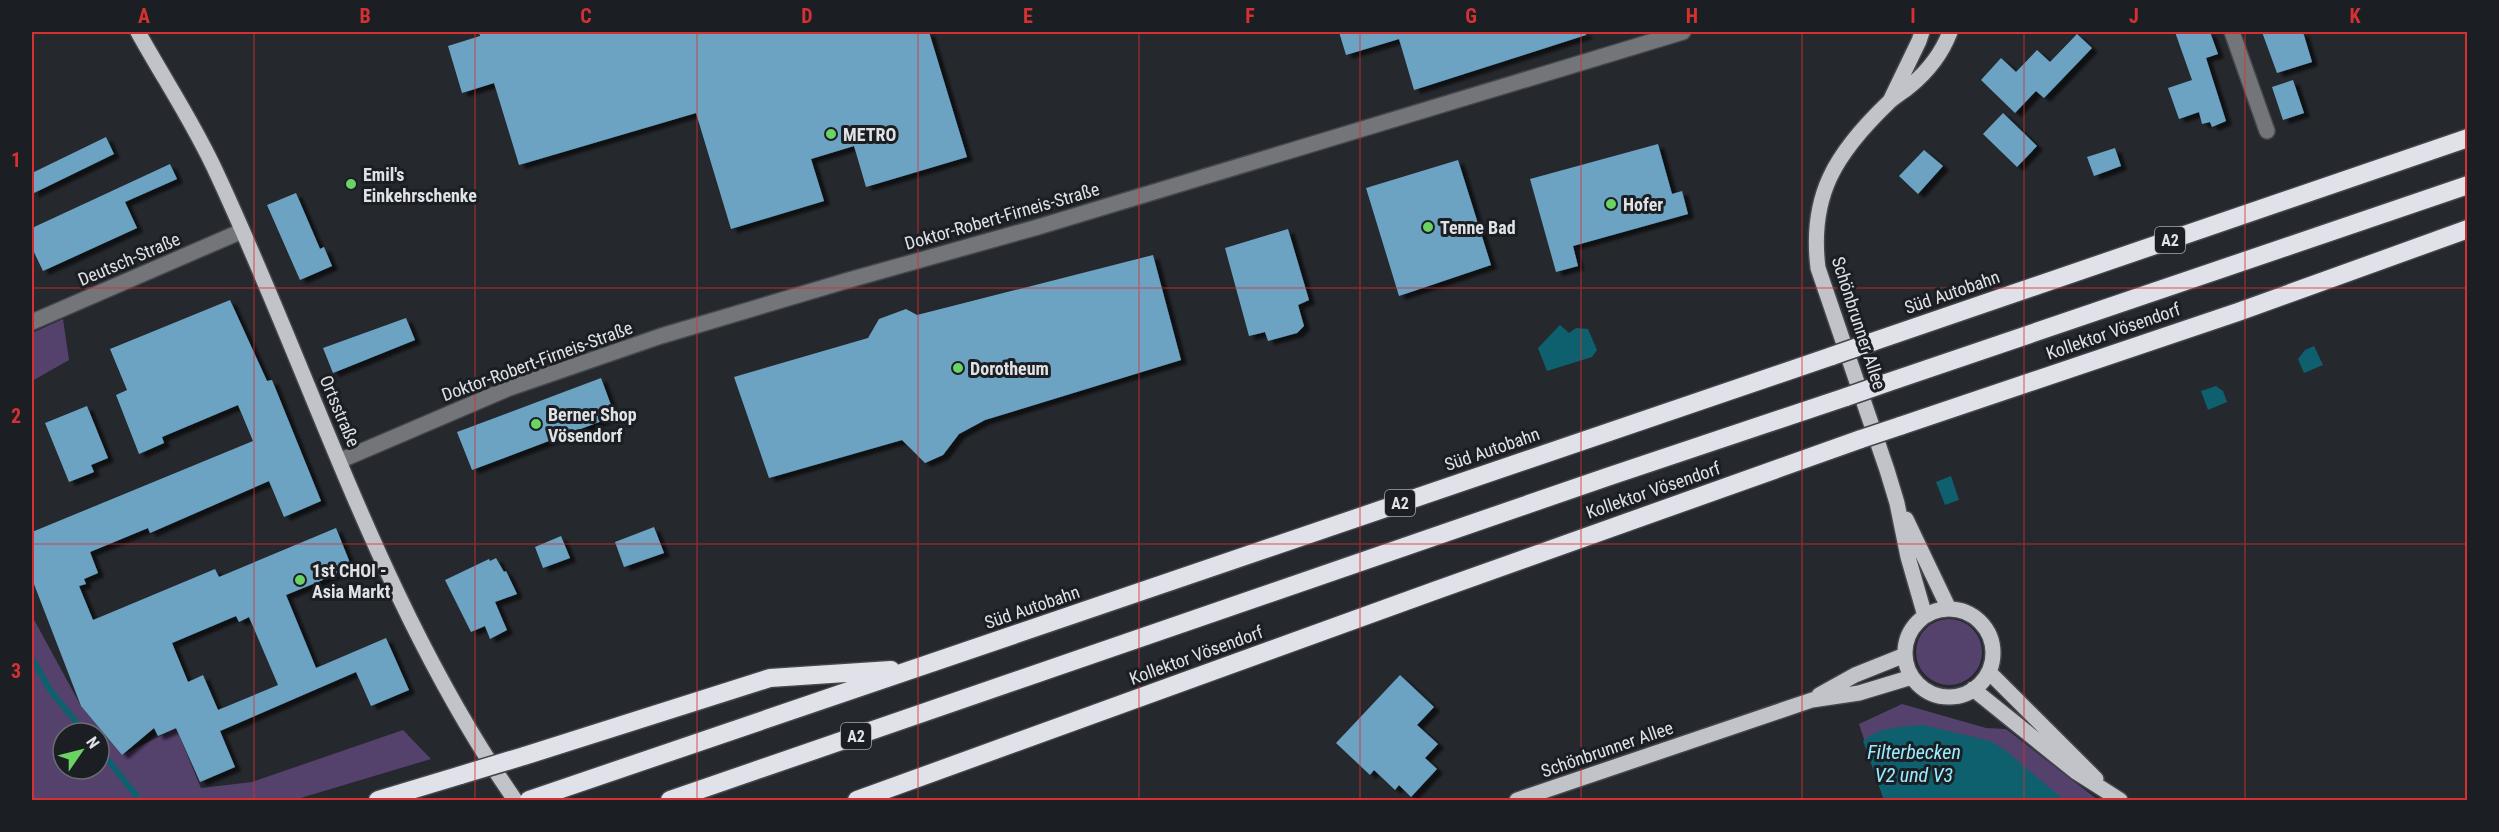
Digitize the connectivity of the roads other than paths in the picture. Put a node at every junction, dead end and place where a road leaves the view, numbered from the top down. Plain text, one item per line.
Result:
1 (138, 32) edge
2 (1683, 32) edge
3 (1922, 32) edge
4 (1950, 32) edge
5 (2232, 32) edge
6 (1889, 102) junction
7 (2267, 131) dead end
8 (2468, 138) edge
9 (2468, 185) edge
10 (2468, 229) edge
11 (242, 231) junction
12 (32, 322) edge
13 (339, 460) junction
14 (1897, 504) junction
15 (1949, 609) junction
16 (1925, 616) junction
17 (1905, 654) junction
18 (916, 668) junction
19 (1990, 673) junction
20 (1912, 677) junction
21 (1973, 689) junction
22 (1812, 700) junction
23 (2107, 790) junction
24 (378, 801) edge
25 (515, 801) edge
26 (529, 801) edge
27 (670, 801) edge
28 (857, 801) edge
29 (1517, 801) edge
30 (2120, 801) edge

1 - 11 main road, Ortsstraße
2 - 13 street, Doktor-Robert-Firneis-Straße
3 - 6 main road, Schönbrunner Allee
4 - 6 main road, Schönbrunner Allee
5 - 7 street
6 - 14 main road, Schönbrunner Allee
8 - 18 highway, Süd Autobahn / A2, bridge
9 - 27 highway, A2, bridge
10 - 28 highway, Kollektor Vösendorf, bridge
11 - 12 street, Deutsch-Straße
11 - 13 main road, Ortsstraße
13 - 25 main road, Ortsstraße
14 - 15 main road, Schönbrunner Allee
14 - 16 main road, Schönbrunner Allee
15 - 16 main road
15 - 19 main road
16 - 17 main road
17 - 20 main road
17 - 22 main road, Schönbrunner Allee
18 - 24 highway, bridge
18 - 26 highway, Süd Autobahn / A2
19 - 21 main road
19 - 23 main road
20 - 21 main road
20 - 22 main road, Schönbrunner Allee
21 - 23 main road
22 - 29 main road, Schönbrunner Allee
23 - 30 main road

